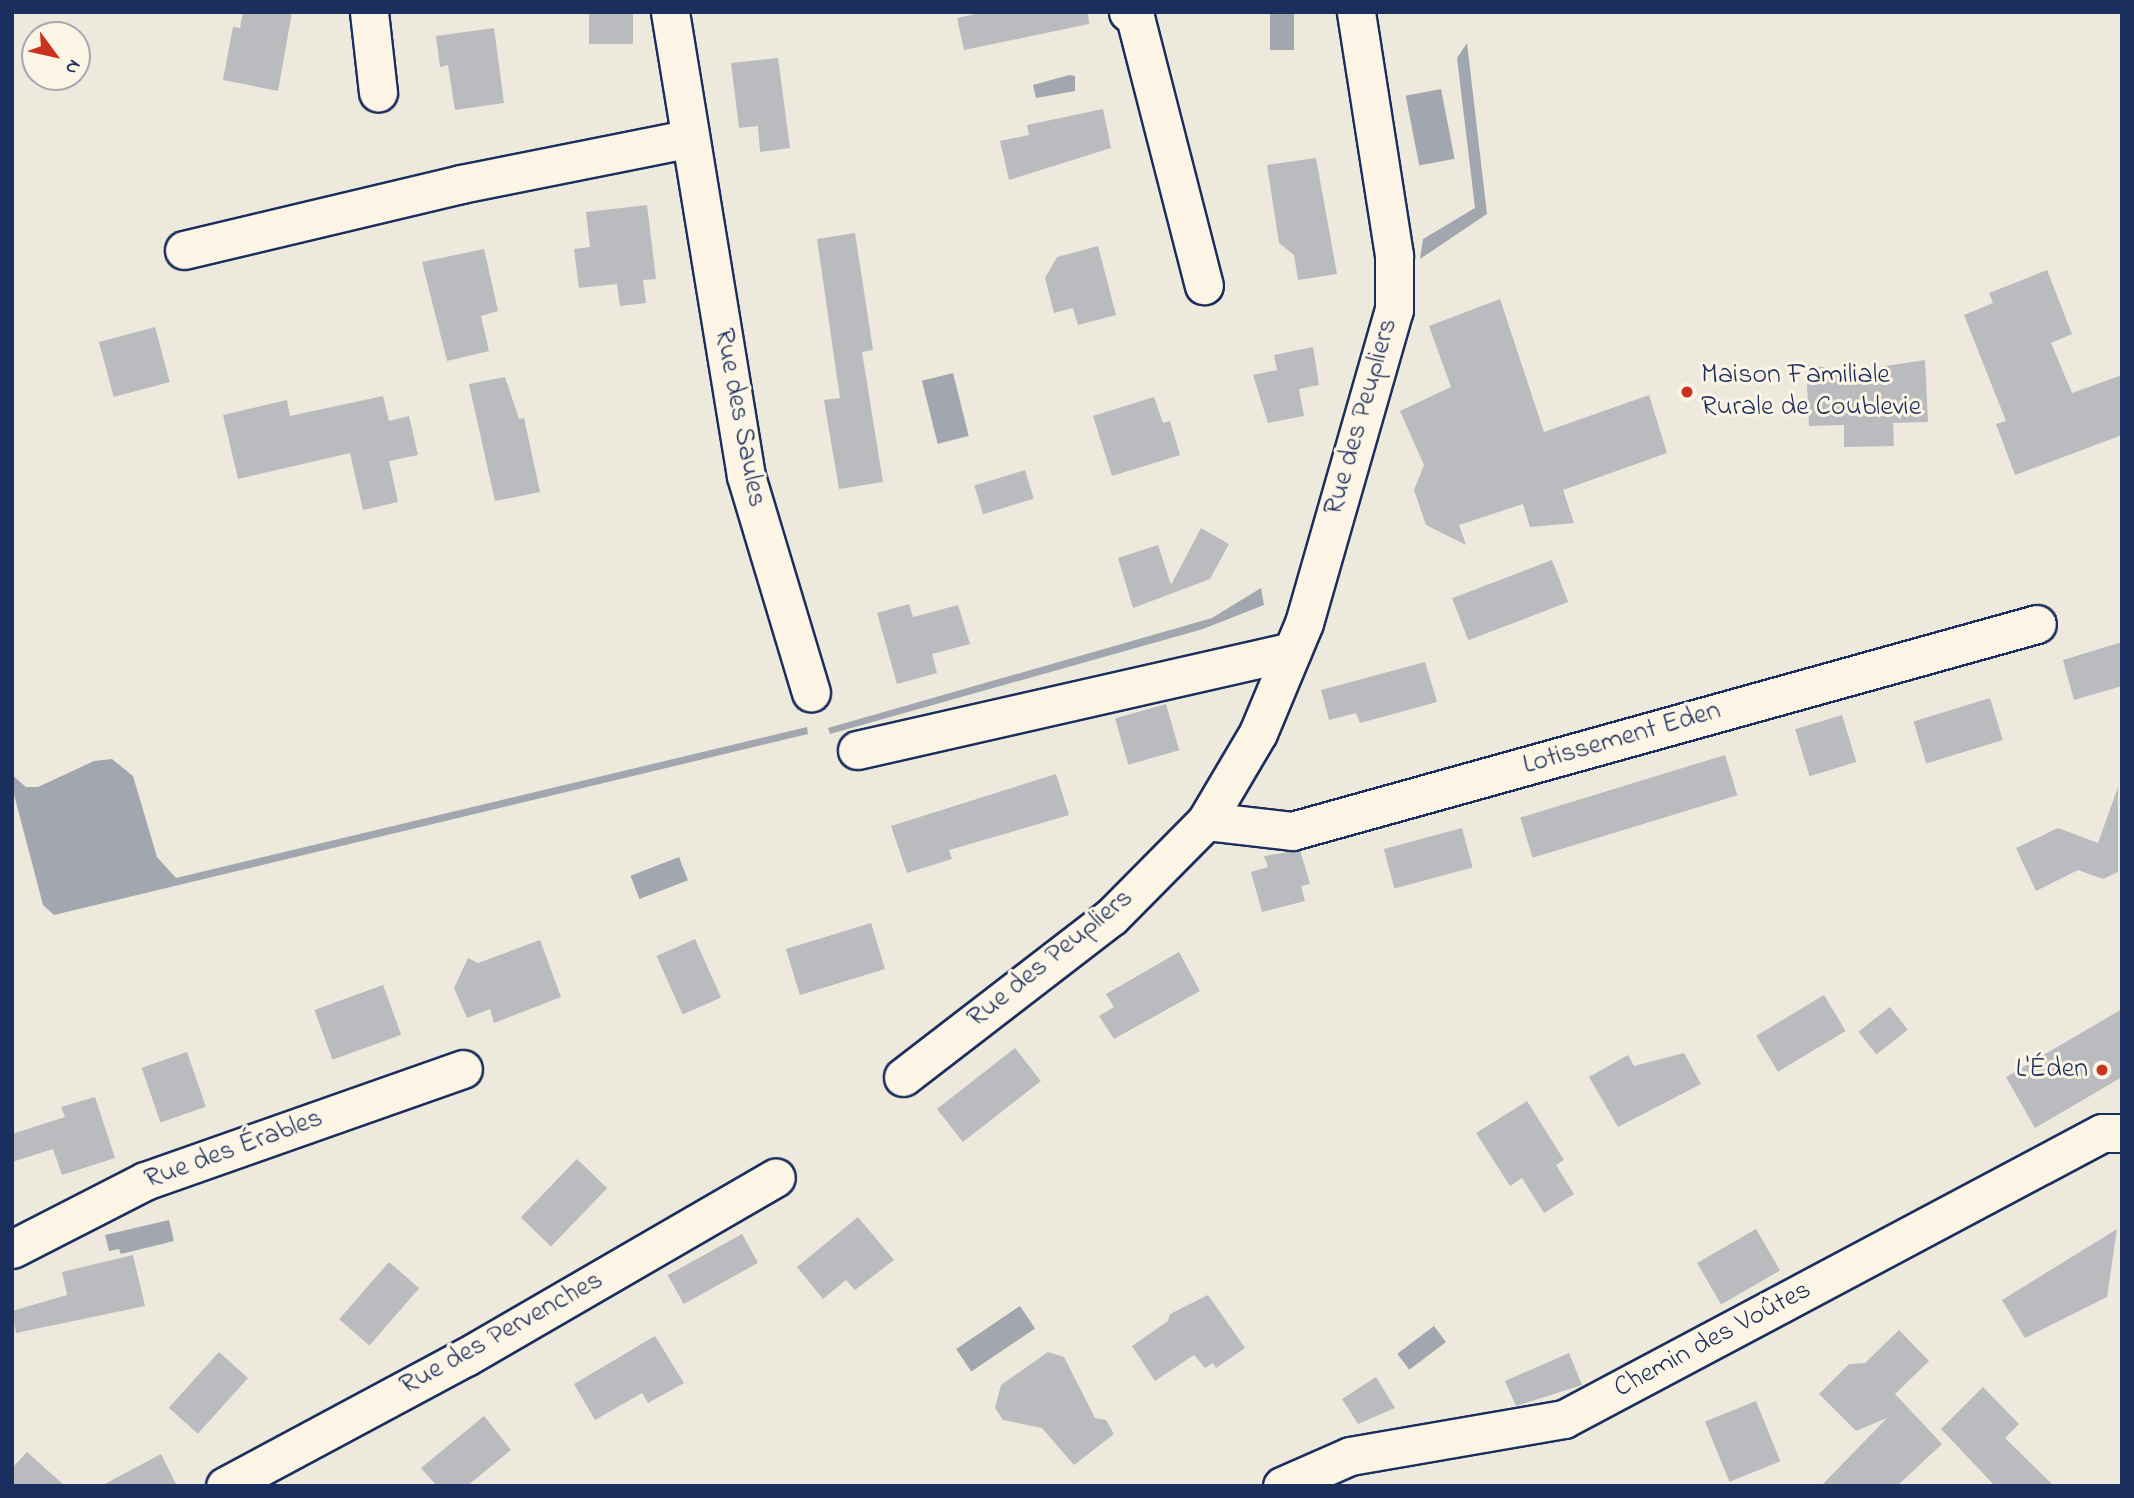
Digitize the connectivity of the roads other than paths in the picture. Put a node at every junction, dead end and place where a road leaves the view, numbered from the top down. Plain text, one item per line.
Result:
1 (369, 12) edge
2 (670, 12) edge
3 (1128, 12) edge
4 (1356, 12) edge
5 (378, 92) dead end
6 (687, 139) junction
7 (184, 250) dead end
8 (1204, 285) dead end
9 (2037, 624) dead end
10 (1292, 651) junction
11 (811, 692) dead end
12 (857, 750) dead end
13 (1206, 821) junction
14 (463, 1069) dead end
15 (904, 1077) dead end
16 (2122, 1133) edge
17 (776, 1177) dead end
18 (12, 1249) edge
19 (225, 1486) edge
20 (1282, 1486) edge

1 - 5 street
2 - 6 street, Rue des Saules
3 - 8 street
4 - 10 street, Rue des Peupliers
6 - 7 street
6 - 11 street, Rue des Saules
9 - 13 street, Lotissement Eden
10 - 12 street
10 - 13 street, Rue des Peupliers
13 - 15 street, Rue des Peupliers
14 - 18 street, Rue des Érables
16 - 20 street, Chemin des Voûtes
17 - 19 street, Rue des Pervenches

